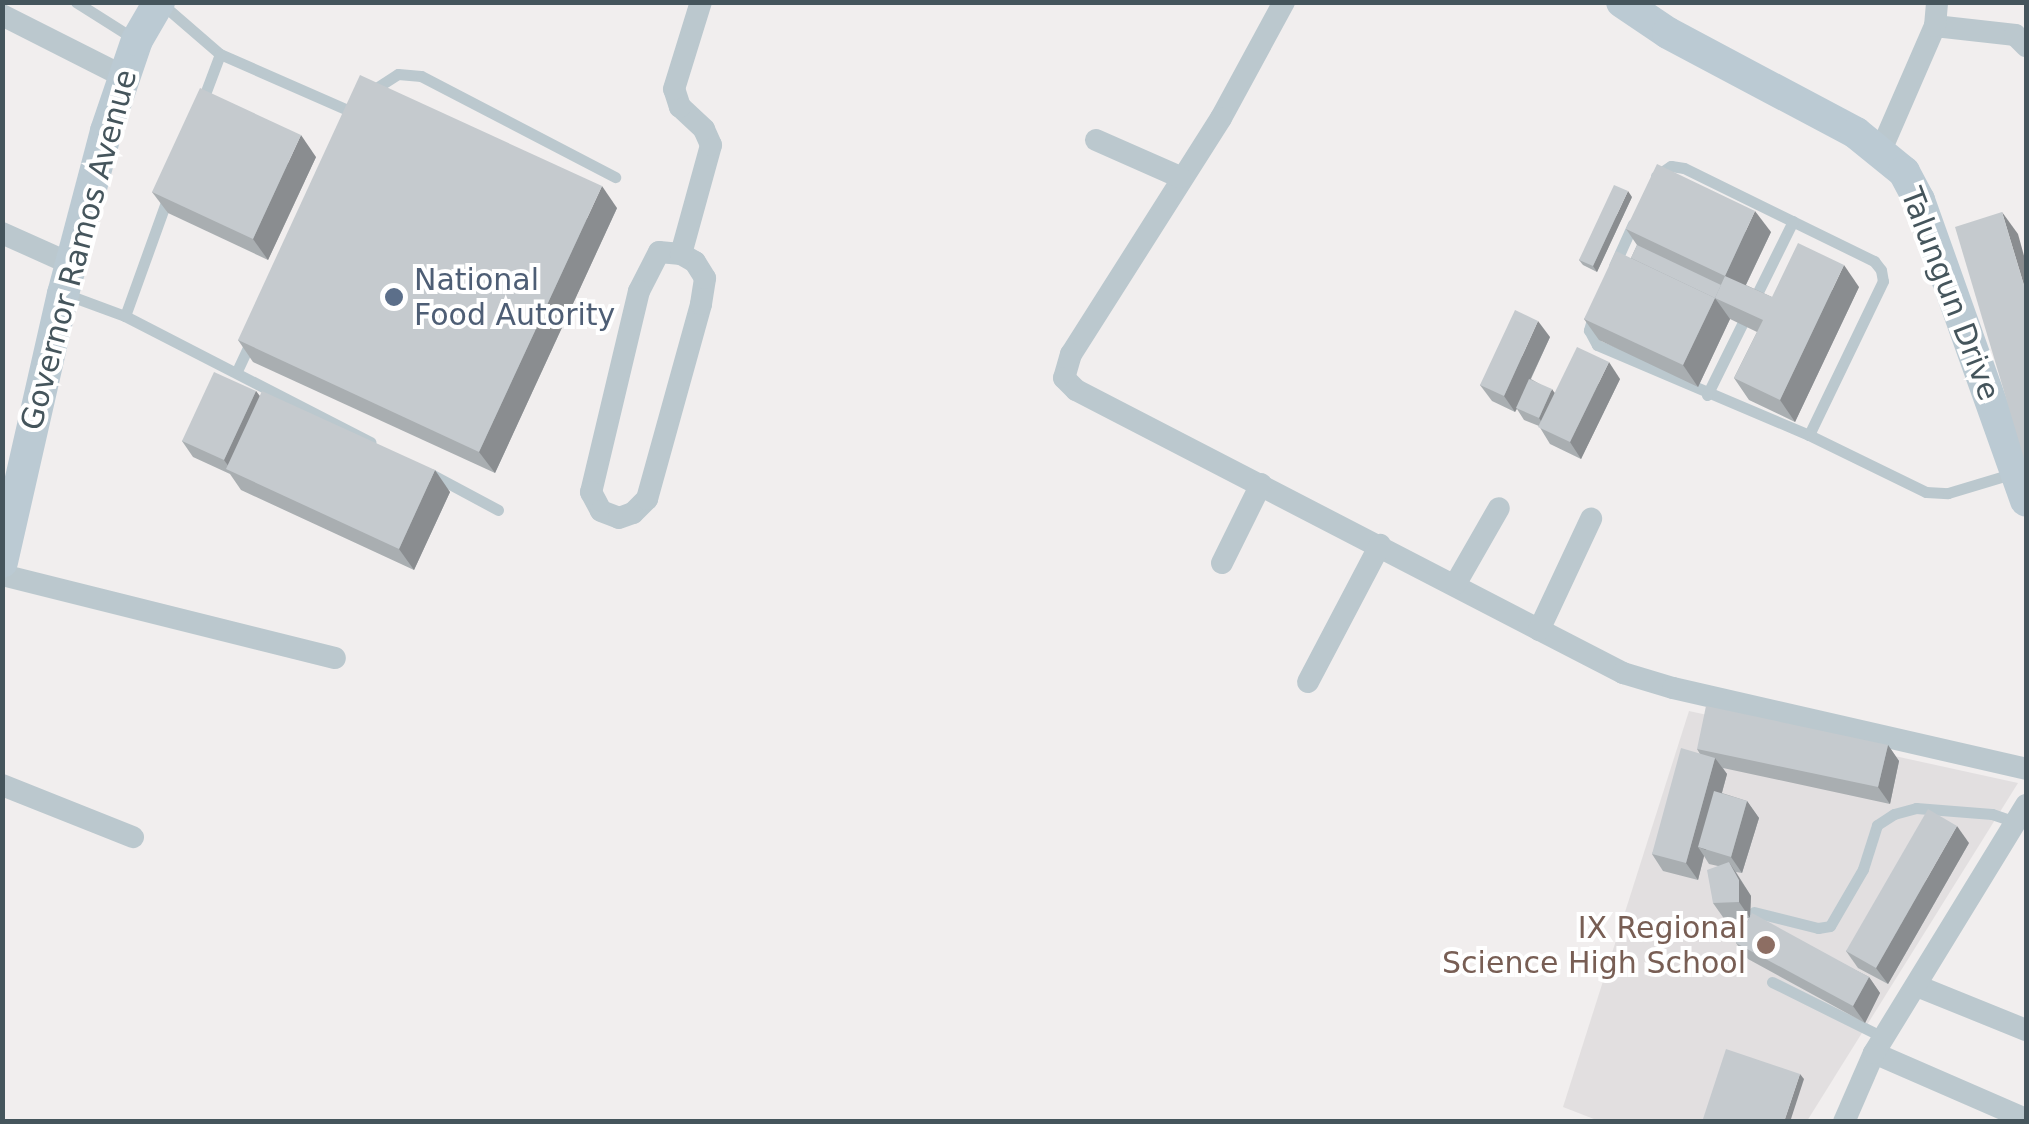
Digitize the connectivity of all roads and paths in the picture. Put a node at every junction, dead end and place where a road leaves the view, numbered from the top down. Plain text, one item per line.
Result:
1 (76, 2) edge
2 (159, 2) edge
3 (701, 2) edge
4 (1284, 2) edge
5 (1622, 2) edge
6 (1937, 2) edge
7 (2, 16) edge
8 (1935, 26) junction
9 (137, 40) junction
10 (2026, 46) edge
11 (220, 54) junction
12 (122, 76) junction
13 (199, 110) edge
14 (356, 114) junction
15 (348, 131) edge
16 (1096, 140) dead end
17 (1881, 150) junction
18 (614, 177) dead end
19 (1180, 177) junction
20 (1651, 183) edge
21 (172, 185) edge
22 (1635, 219) edge
23 (1793, 221) junction
24 (2, 232) edge
25 (681, 254) junction
26 (1612, 272) edge
27 (67, 279) junction
28 (1596, 308) edge
29 (124, 316) junction
30 (261, 320) edge
31 (237, 371) junction
32 (1707, 395) junction
33 (1810, 435) junction
34 (378, 446) edge
35 (13, 456) edge
36 (412, 464) edge
37 (1261, 484) junction
38 (2022, 486) edge
39 (1500, 508) dead end
40 (498, 510) dead end
41 (1591, 519) dead end
42 (1380, 544) junction
43 (2, 562) edge
44 (1222, 563) dead end
45 (2, 575) edge
46 (1456, 583) junction
47 (1539, 630) junction
48 (336, 658) dead end
49 (1308, 682) dead end
50 (2026, 769) edge
51 (2, 785) edge
52 (2021, 813) edge
53 (133, 837) dead end
54 (1754, 912) edge
55 (1772, 982) edge
56 (1917, 986) junction
57 (2026, 1030) edge
58 (1878, 1045) junction
59 (2026, 1118) edge
60 (1844, 1122) edge

1 - 9 lane
2 - 9 street, Governor Ramos Avenue
2 - 11 lane
3 - 25 street
4 - 19 street
5 - 17 street, Talungun Drive
6 - 8 street
7 - 12 street
8 - 10 street
8 - 17 street
9 - 12 street, Governor Ramos Avenue
11 - 13 lane
11 - 14 lane
12 - 27 street, Governor Ramos Avenue
14 - 15 lane
14 - 18 lane
16 - 19 street
17 - 38 street, Talungun Drive
19 - 37 street
20 - 23 lane
21 - 29 lane
22 - 26 lane
23 - 32 lane
23 - 33 lane
24 - 27 street
25 - 25 street
27 - 29 lane
27 - 35 street, Governor Ramos Avenue
28 - 32 lane
29 - 31 lane
30 - 31 lane
31 - 34 lane
32 - 33 lane
33 - 38 lane
35 - 43 street, Governor Ramos Avenue
36 - 40 lane
37 - 42 street
37 - 44 street
39 - 46 street
41 - 47 street
42 - 46 street
42 - 49 street
45 - 48 street
46 - 47 street
47 - 50 street
51 - 53 street
52 - 54 lane
52 - 56 street
55 - 58 lane
56 - 57 street
56 - 58 street
58 - 59 street
58 - 60 street

